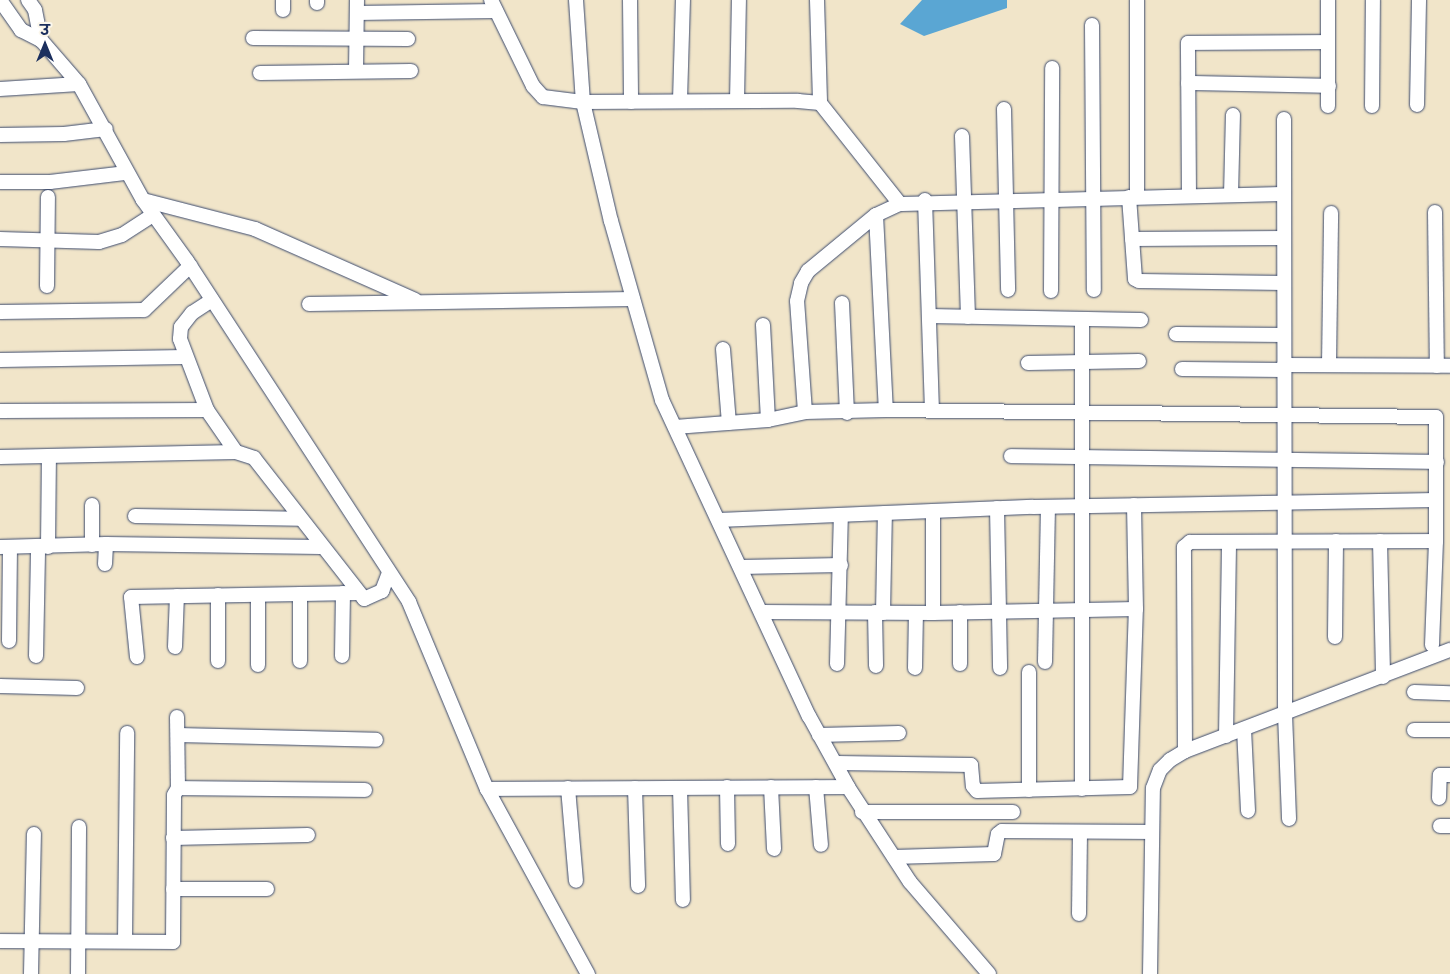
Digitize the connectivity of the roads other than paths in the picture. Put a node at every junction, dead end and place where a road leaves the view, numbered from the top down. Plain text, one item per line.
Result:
1 (28, 0) edge
2 (576, 0) edge
3 (630, 0) edge
4 (683, 0) edge
5 (739, 0) edge
6 (817, 0) edge
7 (1136, 0) edge
8 (1328, 0) edge
9 (1374, 0) edge
10 (1419, 0) edge
11 (1, 3) edge
12 (493, 5) edge
13 (357, 7) edge
14 (1092, 25) dead end
15 (253, 38) dead end
16 (356, 38) junction
17 (408, 39) dead end
18 (41, 40) junction
19 (1328, 42) junction
20 (1052, 68) dead end
21 (356, 71) junction
22 (411, 71) dead end
23 (260, 72) dead end
24 (79, 84) junction
25 (1188, 84) junction
26 (1328, 86) junction
27 (0, 90) edge
28 (680, 100) junction
29 (737, 101) junction
30 (583, 102) junction
31 (631, 102) junction
32 (820, 104) junction
33 (1417, 105) dead end
34 (1328, 106) dead end
35 (1372, 106) dead end
36 (1004, 109) dead end
37 (1233, 115) dead end
38 (1284, 119) dead end
39 (106, 129) junction
40 (0, 135) edge
41 (962, 136) dead end
42 (126, 173) junction
43 (0, 182) edge
44 (1284, 194) junction
45 (1231, 195) junction
46 (1189, 196) junction
47 (48, 197) dead end
48 (1093, 197) junction
49 (1133, 197) junction
50 (1051, 198) junction
51 (1006, 199) junction
52 (143, 200) junction
53 (925, 200) junction
54 (964, 200) junction
55 (900, 204) junction
56 (1435, 212) dead end
57 (1331, 213) dead end
58 (153, 215) junction
59 (876, 215) junction
60 (1284, 238) junction
61 (0, 239) edge
62 (1132, 239) junction
63 (47, 241) junction
64 (190, 266) junction
65 (1284, 283) junction
66 (47, 286) dead end
67 (1008, 290) dead end
68 (1094, 290) dead end
69 (1051, 291) dead end
70 (633, 299) junction
71 (212, 300) junction
72 (420, 302) junction
73 (842, 303) dead end
74 (309, 304) dead end
75 (0, 312) edge
76 (929, 316) junction
77 (968, 317) junction
78 (1082, 318) junction
79 (1141, 320) dead end
80 (763, 324) dead end
81 (1176, 334) dead end
82 (1284, 335) junction
83 (723, 349) dead end
84 (185, 357) junction
85 (0, 360) edge
86 (1081, 362) junction
87 (1139, 362) dead end
88 (1028, 363) dead end
89 (1329, 365) junction
90 (1443, 366) edge
91 (1284, 368) junction
92 (1182, 369) dead end
93 (206, 410) junction
94 (886, 410) junction
95 (0, 411) edge
96 (932, 411) junction
97 (805, 412) junction
98 (847, 414) junction
99 (1081, 414) junction
100 (1285, 417) junction
101 (768, 420) junction
102 (729, 423) junction
103 (674, 427) junction
104 (236, 452) junction
105 (1082, 455) junction
106 (1011, 456) dead end
107 (0, 457) edge
108 (49, 457) junction
109 (1285, 459) junction
110 (1436, 462) junction
111 (1436, 500) junction
112 (1285, 503) junction
113 (92, 505) dead end
114 (1134, 505) junction
115 (1083, 506) junction
116 (1048, 507) junction
117 (997, 508) junction
118 (933, 511) junction
119 (885, 513) junction
120 (841, 515) junction
121 (135, 516) dead end
122 (299, 519) junction
123 (719, 520) junction
124 (1285, 541) junction
125 (1336, 541) junction
126 (1380, 541) junction
127 (1436, 541) junction
128 (1229, 542) junction
129 (99, 545) junction
130 (5, 547) edge
131 (43, 547) junction
132 (321, 547) junction
133 (105, 564) dead end
134 (841, 565) junction
135 (741, 568) junction
136 (389, 573) junction
137 (343, 593) junction
138 (358, 593) junction
139 (300, 594) junction
140 (218, 595) junction
141 (258, 595) junction
142 (177, 596) junction
143 (1136, 609) junction
144 (998, 610) junction
145 (1083, 610) junction
146 (1046, 611) junction
147 (761, 612) junction
148 (960, 612) junction
149 (838, 613) junction
150 (879, 613) junction
151 (916, 613) junction
152 (933, 613) junction
153 (1335, 638) dead end
154 (9, 640) dead end
155 (1432, 645) dead end
156 (175, 646) dead end
157 (1450, 650) edge
158 (36, 656) dead end
159 (342, 656) dead end
160 (137, 657) dead end
161 (218, 661) dead end
162 (300, 661) dead end
163 (1045, 662) dead end
164 (837, 664) dead end
165 (960, 664) dead end
166 (258, 665) dead end
167 (876, 666) dead end
168 (916, 668) dead end
169 (1000, 668) dead end
170 (1030, 672) dead end
171 (1384, 677) junction
172 (0, 686) edge
173 (77, 688) dead end
174 (1414, 692) dead end
175 (1450, 693) edge
176 (1285, 714) junction
177 (177, 717) dead end
178 (1244, 729) junction
179 (1414, 730) dead end
180 (1450, 730) edge
181 (127, 733) dead end
182 (899, 733) dead end
183 (178, 735) junction
184 (819, 735) junction
185 (1226, 736) junction
186 (376, 740) dead end
187 (1185, 751) junction
188 (837, 763) junction
189 (1450, 775) edge
190 (771, 787) junction
191 (816, 787) junction
192 (848, 787) junction
193 (1130, 787) junction
194 (178, 788) junction
195 (568, 788) junction
196 (635, 788) junction
197 (680, 788) junction
198 (727, 788) junction
199 (1154, 788) junction
200 (487, 789) junction
201 (1082, 789) junction
202 (365, 790) dead end
203 (1029, 790) junction
204 (1439, 798) dead end
205 (1248, 811) dead end
206 (862, 812) junction
207 (1013, 812) dead end
208 (1289, 819) dead end
209 (79, 827) dead end
210 (1080, 832) junction
211 (1150, 832) junction
212 (34, 834) dead end
213 (308, 835) dead end
214 (173, 838) junction
215 (728, 844) dead end
216 (821, 845) dead end
217 (774, 849) dead end
218 (894, 857) junction
219 (576, 881) dead end
220 (638, 886) dead end
221 (173, 889) junction
222 (267, 890) dead end
223 (683, 900) dead end
224 (1079, 914) dead end
225 (0, 940) edge
226 (32, 941) junction
227 (78, 941) junction
228 (125, 942) junction
229 (31, 974) edge
230 (78, 974) edge
231 (588, 974) edge
232 (989, 974) edge
233 (1150, 974) edge

1 - 18 street
2 - 30 street
3 - 31 street
4 - 28 street
5 - 29 street
6 - 32 street
7 - 49 street
8 - 19 street
9 - 35 street
10 - 33 street
11 - 18 street
12 - 13 street
12 - 30 street
13 - 16 street
14 - 48 street
15 - 16 street
16 - 17 street
16 - 21 street
18 - 24 street
19 - 25 street
19 - 26 street
20 - 50 street
21 - 22 street
21 - 23 street
24 - 27 street
24 - 39 street
25 - 26 street
25 - 46 street
26 - 34 street
28 - 29 street
28 - 31 street
29 - 32 street
30 - 31 street
30 - 70 street
32 - 55 street
36 - 51 street
37 - 45 street
38 - 44 street
39 - 40 street
39 - 42 street
41 - 54 street
42 - 43 street
42 - 52 street
44 - 45 street
44 - 60 street
45 - 46 street
46 - 49 street
47 - 63 street
48 - 49 street
48 - 50 street
48 - 68 street
49 - 62 street
50 - 51 street
50 - 69 street
51 - 54 street
51 - 67 street
52 - 58 street
52 - 72 street
53 - 54 street
53 - 55 street
53 - 76 street
54 - 77 street
55 - 59 street
56 - 90 street
57 - 89 street
58 - 63 street
58 - 64 street
59 - 94 street
59 - 97 street
60 - 62 street
60 - 65 street
61 - 63 street
62 - 65 street
63 - 66 street
64 - 71 street
64 - 75 street
65 - 82 street
70 - 72 street
70 - 103 street
71 - 84 street
71 - 136 street
72 - 74 street
73 - 98 street
76 - 77 street
76 - 96 street
77 - 78 street
78 - 79 street
78 - 86 street
80 - 101 street
81 - 82 street
82 - 91 street
83 - 102 street
84 - 85 street
84 - 93 street
86 - 87 street
86 - 88 street
86 - 99 street
89 - 90 street
89 - 91 street
91 - 92 street
91 - 100 street
93 - 95 street
93 - 104 street
94 - 96 street
94 - 98 street
96 - 99 street
97 - 98 street
97 - 101 street
99 - 100 street
99 - 105 street
100 - 109 street
100 - 110 street
101 - 102 street
102 - 103 street
103 - 123 street
104 - 108 street
104 - 122 street
105 - 106 street
105 - 109 street
105 - 115 street
107 - 108 street
108 - 131 street
109 - 110 street
109 - 112 street
110 - 111 street
111 - 112 street
111 - 127 street
112 - 114 street
112 - 124 street
113 - 129 street
114 - 115 street
114 - 143 street
115 - 116 street
115 - 145 street
116 - 117 street
116 - 146 street
117 - 118 street
117 - 144 street
118 - 119 street
118 - 152 street
119 - 120 street
119 - 150 street
120 - 123 street
120 - 134 street
121 - 122 street
122 - 132 street
123 - 135 street
124 - 125 street
124 - 128 street
124 - 176 street
125 - 126 street
125 - 153 street
126 - 127 street
126 - 171 street
127 - 155 street
128 - 185 street
128 - 187 street
129 - 131 street
129 - 132 street
129 - 133 street
130 - 131 street
130 - 154 street
131 - 158 street
132 - 138 street
134 - 135 street
134 - 149 street
135 - 147 street
136 - 138 street
136 - 200 street
137 - 138 street
137 - 139 street
137 - 159 street
139 - 141 street
139 - 162 street
140 - 141 street
140 - 142 street
140 - 161 street
141 - 166 street
142 - 156 street
142 - 160 street
143 - 145 street
143 - 193 street
144 - 146 street
144 - 148 street
144 - 169 street
145 - 146 street
145 - 201 street
146 - 163 street
147 - 149 street
147 - 184 street
148 - 152 street
148 - 165 street
149 - 150 street
149 - 164 street
150 - 151 street
150 - 167 street
151 - 152 street
151 - 168 street
157 - 171 street
170 - 203 street
171 - 176 street
172 - 173 street
174 - 175 street
176 - 178 street
176 - 208 street
177 - 183 street
178 - 185 street
178 - 205 street
179 - 180 street
181 - 228 street
182 - 184 street
183 - 186 street
183 - 194 street
184 - 188 street
185 - 187 street
187 - 199 street
188 - 192 street
188 - 203 street
189 - 204 street
190 - 191 street
190 - 198 street
190 - 217 street
191 - 192 street
191 - 216 street
192 - 206 street
193 - 199 street
193 - 201 street
194 - 202 street
194 - 214 street
195 - 196 street
195 - 200 street
195 - 219 street
196 - 197 street
196 - 220 street
197 - 198 street
197 - 223 street
198 - 215 street
199 - 211 street
200 - 231 street
201 - 203 street
206 - 207 street
206 - 218 street
209 - 227 street
210 - 211 street
210 - 218 street
210 - 224 street
211 - 233 street
212 - 226 street
213 - 214 street
214 - 221 street
218 - 232 street
221 - 222 street
221 - 228 street
225 - 226 street
226 - 227 street
226 - 229 street
227 - 228 street
227 - 230 street

